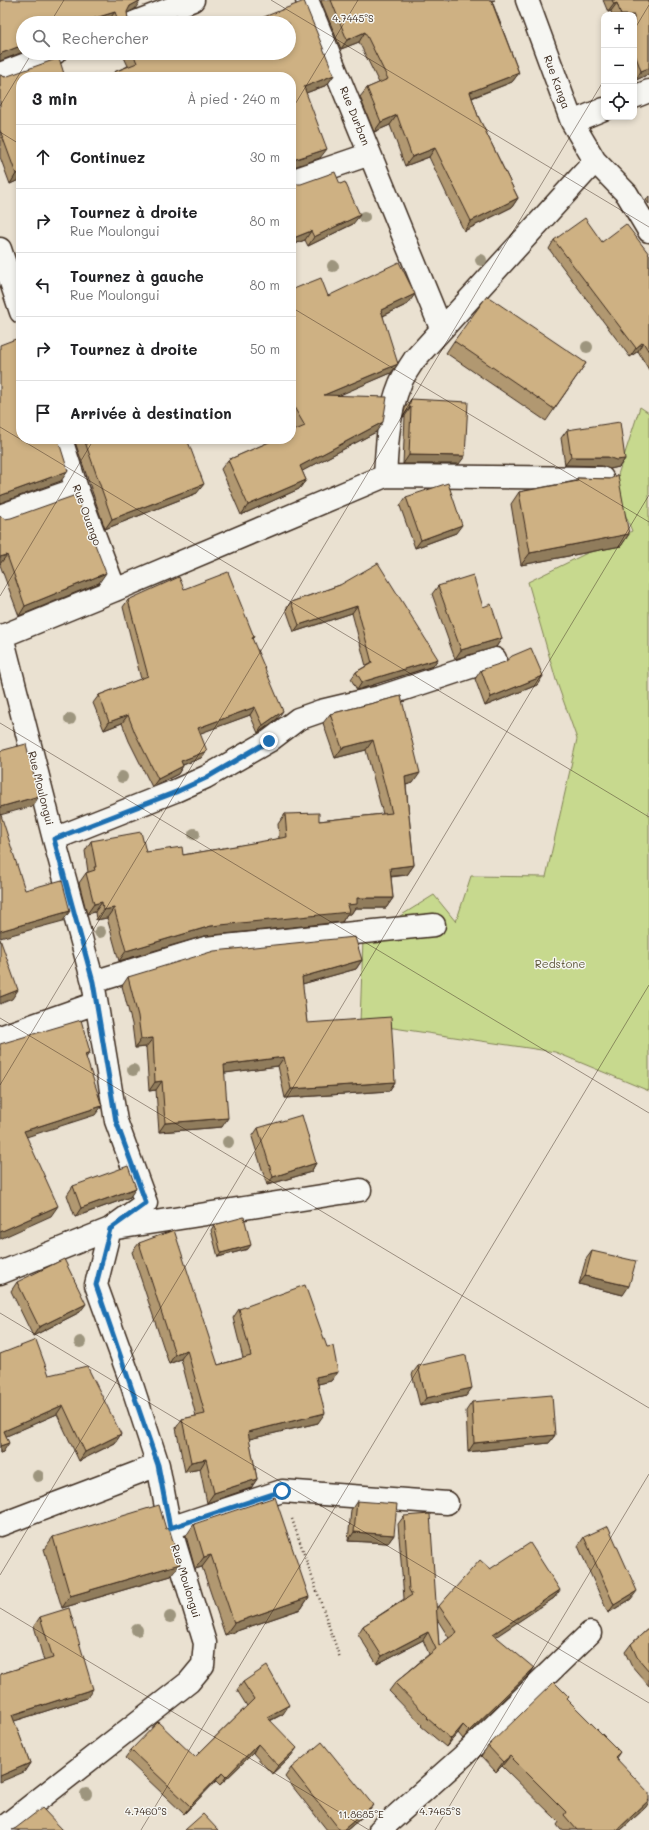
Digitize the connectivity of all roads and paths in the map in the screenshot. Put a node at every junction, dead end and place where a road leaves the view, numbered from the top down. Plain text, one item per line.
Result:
1 (193, 0) edge
2 (307, 0) edge
3 (527, 0) edge
4 (151, 16) edge
5 (37, 60) edge
6 (0, 74) edge
7 (649, 91) edge
8 (637, 96) edge
9 (601, 110) edge
10 (572, 122) junction
11 (370, 154) junction
12 (595, 161) junction
13 (296, 179) edge
14 (649, 231) edge
15 (0, 249) edge
16 (10, 276) edge
17 (16, 296) edge
18 (441, 328) junction
19 (64, 444) edge
20 (385, 476) junction
21 (602, 478) edge
22 (77, 489) junction
23 (0, 516) edge
24 (115, 590) junction
25 (1, 636) edge
26 (495, 659) dead end
27 (54, 839) junction
28 (434, 925) dead end
29 (95, 993) junction
30 (0, 1037) edge
31 (360, 1190) dead end
32 (110, 1229) junction
33 (0, 1273) edge
34 (158, 1465) junction
35 (282, 1491) junction
36 (446, 1503) dead end
37 (0, 1525) edge
38 (170, 1528) junction
39 (590, 1633) dead end
40 (340, 1658) dead end
41 (0, 1830) edge
42 (380, 1830) edge

1 - 4 street
2 - 11 street, Rue Durban
3 - 10 street, Rue Kanga
5 - 6 street
7 - 8 street
9 - 10 street
10 - 12 street, Rue Kanga
11 - 13 street, Rue Durban
11 - 18 street
12 - 14 street, Rue Kanga
12 - 18 street
15 - 16 street
16 - 17 street
18 - 20 street
19 - 22 street, Rue Ouango
20 - 21 street
20 - 24 street
22 - 23 street
22 - 24 street, Rue Ouango
24 - 25 street
25 - 27 street, Rue Moulongui
26 - 27 street
27 - 29 street, Rue Moulongui
28 - 29 street
29 - 30 street
29 - 32 street, Rue Moulongui
31 - 32 street
32 - 33 street
32 - 34 street, Rue Moulongui
34 - 37 street
34 - 38 street, Rue Moulongui
35 - 36 street
35 - 38 street
35 - 40 path
38 - 41 street, Rue Moulongui
39 - 42 street

